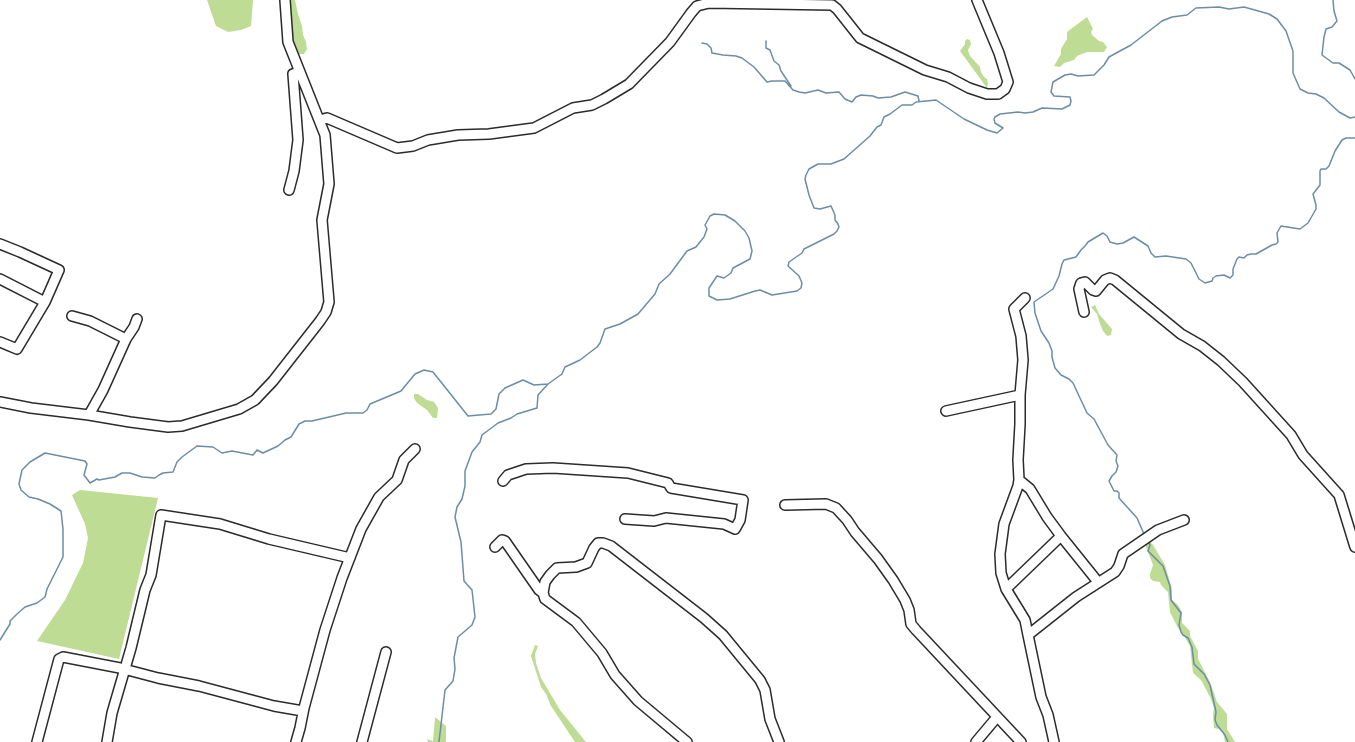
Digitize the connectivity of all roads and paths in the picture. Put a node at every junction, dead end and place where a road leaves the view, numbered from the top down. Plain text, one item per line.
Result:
1 (285, 0) edge
2 (977, 0) edge
3 (299, 72) junction
4 (320, 120) junction
5 (289, 190) dead end
6 (0, 244) edge
7 (0, 279) edge
8 (1025, 298) dead end
9 (45, 302) junction
10 (1084, 312) dead end
11 (72, 316) dead end
12 (137, 319) dead end
13 (126, 339) junction
14 (0, 342) edge
15 (1020, 395) junction
16 (0, 402) edge
17 (946, 411) dead end
18 (89, 415) junction
19 (416, 449) dead end
20 (1019, 480) junction
21 (503, 481) dead end
22 (785, 505) dead end
23 (625, 519) dead end
24 (1184, 520) dead end
25 (1061, 536) junction
26 (494, 547) dead end
27 (1355, 547) edge
28 (350, 558) junction
29 (1098, 582) junction
30 (1006, 589) junction
31 (543, 593) junction
32 (1028, 635) junction
33 (386, 652) dead end
34 (125, 669) junction
35 (303, 711) junction
36 (997, 717) junction
37 (37, 742) edge
38 (107, 742) edge
39 (296, 742) edge
40 (362, 742) edge
41 (687, 742) edge
42 (779, 742) edge
43 (976, 742) edge
44 (1022, 742) edge
45 (1054, 742) edge

1 - 3 street
2 - 4 street
3 - 4 street
3 - 5 street
4 - 18 street
6 - 9 street
7 - 9 street
8 - 15 street
9 - 14 street
10 - 27 street
11 - 13 street
12 - 13 street
13 - 18 street
15 - 17 street
15 - 20 street
16 - 18 street
19 - 28 street
20 - 25 street
20 - 30 street
21 - 23 street
22 - 36 street
24 - 29 street
25 - 29 street
25 - 30 street
26 - 31 street
28 - 34 street
28 - 35 street
29 - 32 street
30 - 32 street
31 - 41 street
31 - 42 street
32 - 45 street
33 - 40 street
34 - 35 street
34 - 37 street
34 - 38 street
35 - 39 street
36 - 43 street
36 - 44 street

